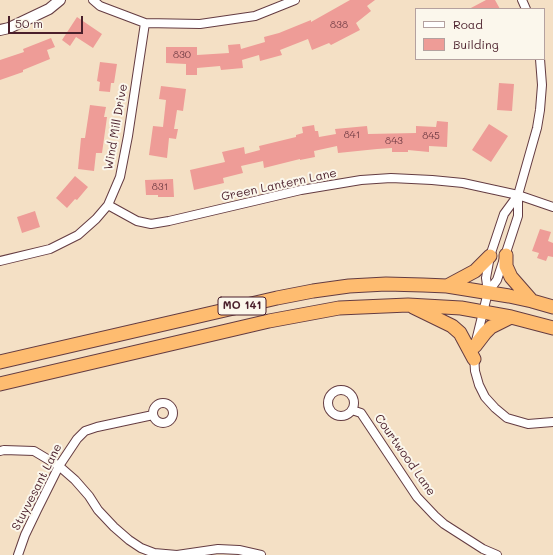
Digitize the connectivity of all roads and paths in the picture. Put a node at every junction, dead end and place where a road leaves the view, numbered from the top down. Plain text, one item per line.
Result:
1 (60, 0) edge
2 (94, 0) edge
3 (295, 0) edge
4 (144, 23) junction
5 (0, 30) edge
6 (540, 60) edge
7 (518, 195) junction
8 (108, 205) junction
9 (553, 207) edge
10 (506, 255) junction
11 (490, 256) junction
12 (0, 261) edge
13 (447, 286) junction
14 (488, 292) junction
15 (532, 301) junction
16 (408, 305) junction
17 (553, 307) edge
18 (483, 312) junction
19 (511, 317) junction
20 (553, 328) edge
21 (474, 352) junction
22 (0, 362) edge
23 (0, 384) edge
24 (352, 410) dead end
25 (153, 414) dead end
26 (553, 422) edge
27 (0, 451) edge
28 (59, 466) junction
29 (154, 554) edge
30 (18, 555) edge
31 (261, 555) edge
32 (497, 555) edge

1 - 5 street
2 - 4 street
3 - 4 street
4 - 8 street, Wind Mill Drive
6 - 7 street
7 - 8 street, Green Lantern Lane
7 - 9 street, Green Lantern Lane
7 - 10 street
7 - 11 street
8 - 12 street, Wind Mill Drive
10 - 14 street
10 - 15 highway
11 - 13 highway
11 - 14 street
13 - 14 highway, MO 141
13 - 22 highway, MO 141
14 - 15 highway, MO 141
14 - 18 street
15 - 17 highway, MO 141
16 - 18 highway, MO 141
16 - 21 highway
16 - 23 highway, MO 141
18 - 19 highway, MO 141
18 - 21 street
19 - 20 highway, MO 141
19 - 21 highway
21 - 26 street
24 - 32 street, Courtwood Lane
25 - 28 street, Stuyvesant Lane
27 - 28 street
28 - 29 street
28 - 30 street, Stuyvesant Lane
29 - 31 street

